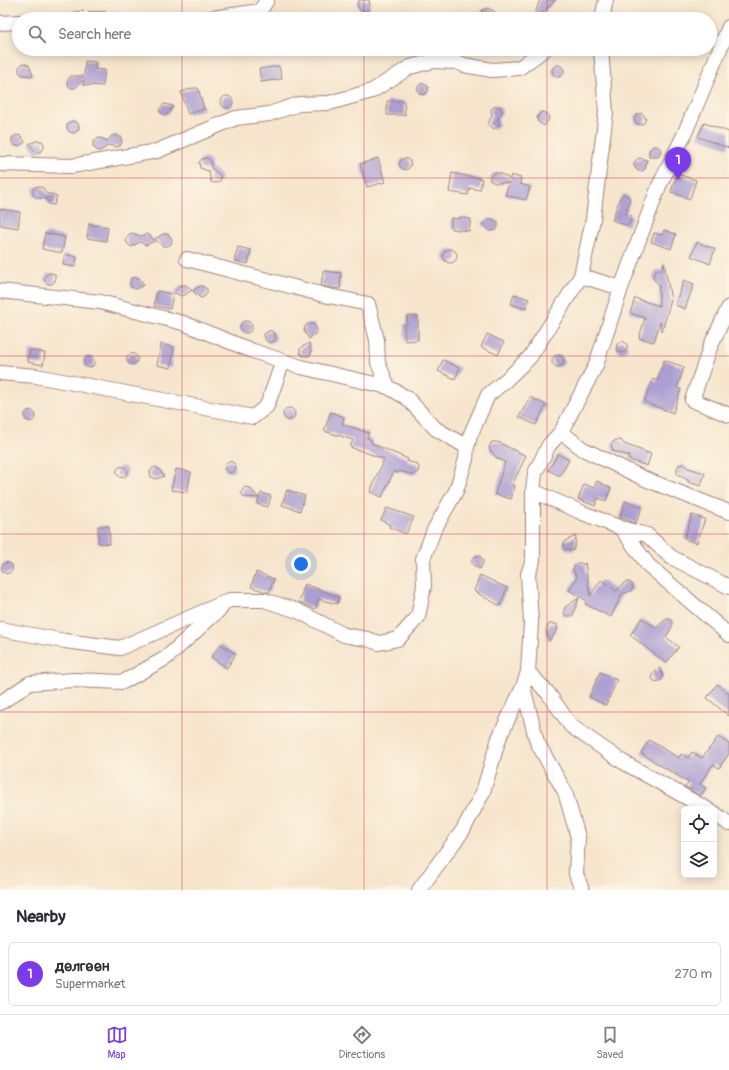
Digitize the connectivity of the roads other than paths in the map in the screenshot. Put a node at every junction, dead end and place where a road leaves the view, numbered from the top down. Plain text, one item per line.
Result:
1 (267, 0) edge
2 (606, 0) edge
3 (253, 12) edge
4 (603, 12) edge
5 (12, 22) edge
6 (0, 23) edge
7 (729, 27) edge
8 (536, 56) edge
9 (602, 56) edge
10 (717, 56) edge
11 (717, 56) edge
12 (0, 164) edge
13 (187, 259) dead end
14 (581, 276) junction
15 (621, 288) junction
16 (0, 291) edge
17 (727, 317) edge
18 (283, 361) junction
19 (0, 373) edge
20 (388, 387) junction
21 (729, 415) edge
22 (561, 432) junction
23 (467, 447) junction
24 (533, 491) junction
25 (729, 512) edge
26 (621, 528) junction
27 (729, 587) edge
28 (230, 600) junction
29 (0, 629) edge
30 (729, 635) edge
31 (528, 672) junction
32 (523, 687) junction
33 (0, 703) edge
34 (701, 806) edge
35 (717, 815) edge
36 (729, 824) edge
37 (419, 890) edge
38 (582, 890) edge

1 - 3 street
2 - 4 street
5 - 6 street
7 - 10 street
8 - 12 street
9 - 14 street
11 - 15 street
13 - 20 street
14 - 15 street
14 - 23 street
15 - 22 street
16 - 18 street
17 - 21 street
18 - 19 street
18 - 20 street
20 - 23 street
22 - 24 street
22 - 25 street
23 - 28 street
24 - 26 street
24 - 31 street
26 - 27 street
26 - 30 street
28 - 29 street
28 - 33 street
31 - 32 street
31 - 34 street
32 - 37 street
32 - 38 street
35 - 36 street

